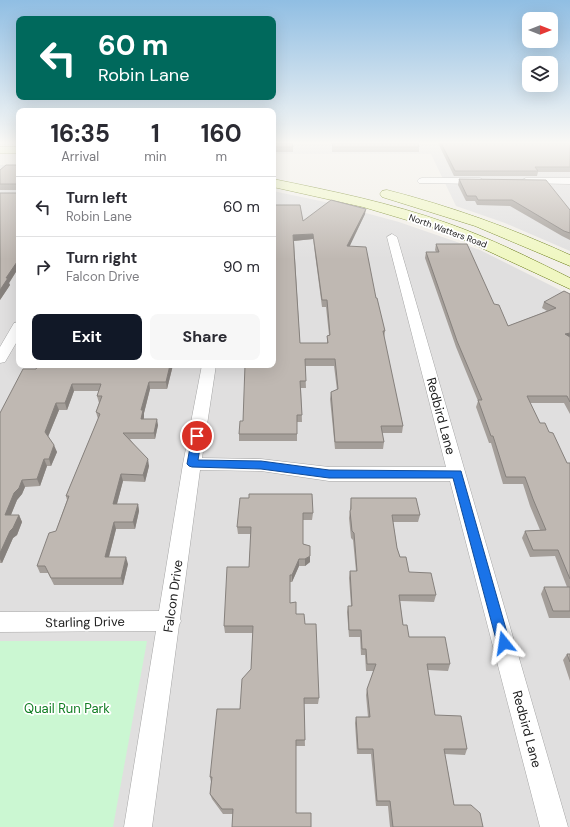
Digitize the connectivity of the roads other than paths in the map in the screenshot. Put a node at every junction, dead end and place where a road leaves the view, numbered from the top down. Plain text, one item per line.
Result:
1 (533, 182) edge
2 (568, 183) edge
3 (276, 184) edge
4 (375, 191) dead end
5 (392, 237) dead end
6 (570, 261) edge
7 (570, 284) edge
8 (16, 331) edge
9 (0, 358) edge
10 (208, 368) edge
11 (192, 464) junction
12 (457, 474) junction
13 (170, 621) junction
14 (0, 622) edge
15 (138, 827) edge
16 (554, 827) edge

1 - 2 street
3 - 7 main road, North Watters Road
4 - 6 main road, North Watters Road
5 - 12 street, Redbird Lane
8 - 9 street
10 - 11 street, Falcon Drive
11 - 12 street
11 - 13 street, Falcon Drive
12 - 16 street, Redbird Lane
13 - 14 street, Starling Drive
13 - 15 street, Falcon Drive

